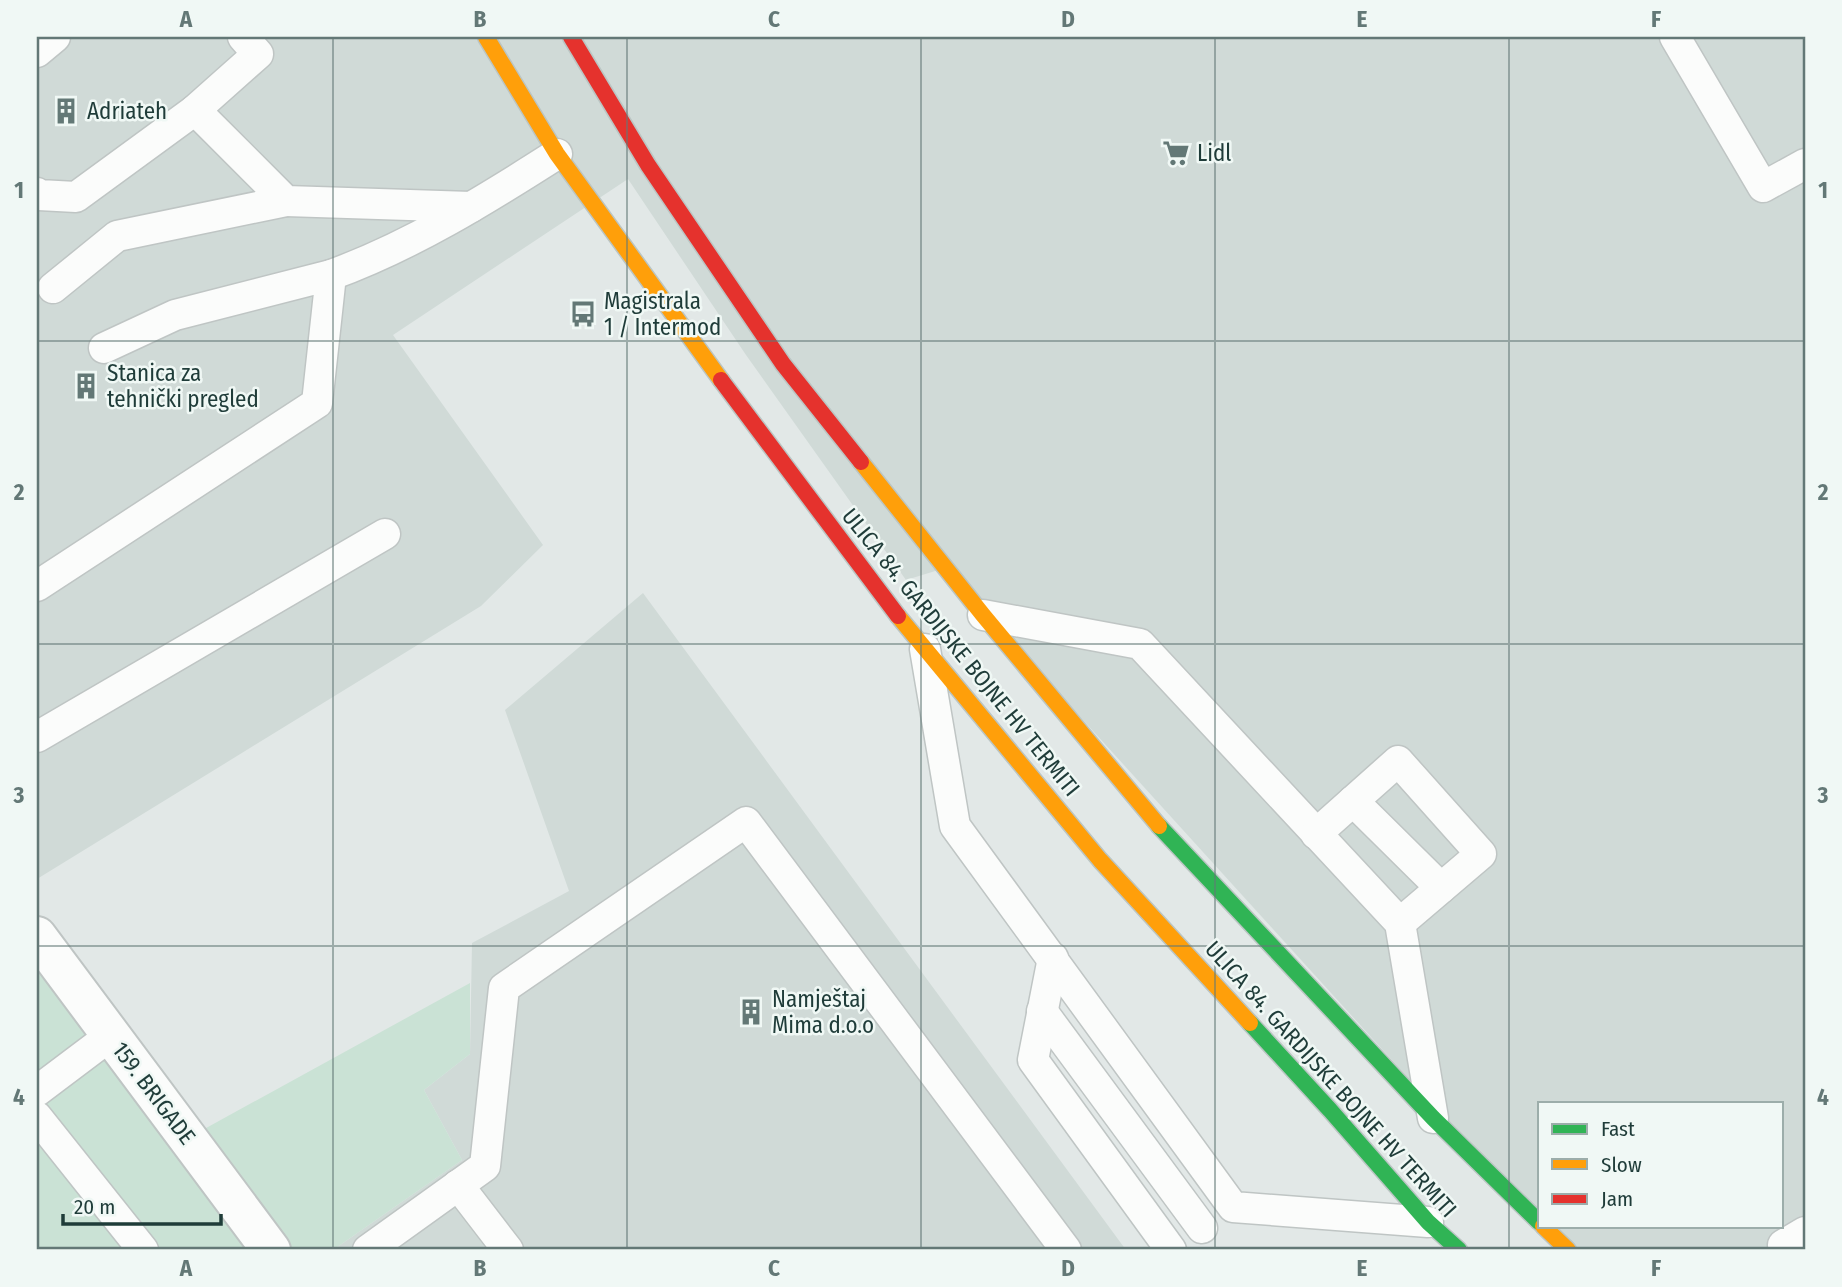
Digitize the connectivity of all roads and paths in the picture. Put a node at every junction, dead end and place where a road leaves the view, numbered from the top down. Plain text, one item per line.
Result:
1 (55, 37) edge
2 (243, 37) edge
3 (486, 37) edge
4 (571, 37) edge
5 (1675, 37) edge
6 (37, 52) edge
7 (195, 110) junction
8 (557, 154) junction
9 (1805, 164) edge
10 (37, 193) edge
11 (286, 201) junction
12 (471, 207) junction
13 (331, 275) junction
14 (53, 288) dead end
15 (104, 348) dead end
16 (385, 534) dead end
17 (37, 586) edge
18 (983, 615) junction
19 (925, 649) junction
20 (37, 737) edge
21 (1353, 801) junction
22 (1317, 834) junction
23 (1441, 888) junction
24 (1400, 923) junction
25 (37, 936) edge
26 (1053, 958) junction
27 (1042, 1011) junction
28 (110, 1036) junction
29 (37, 1091) edge
30 (37, 1117) edge
31 (1433, 1118) junction
32 (458, 1185) junction
33 (1233, 1207) junction
34 (1538, 1221) edge
35 (1428, 1222) junction
36 (1202, 1228) junction
37 (1545, 1228) edge
38 (1805, 1232) edge
39 (143, 1250) edge
40 (271, 1250) edge
41 (368, 1250) edge
42 (508, 1250) edge
43 (1066, 1250) edge
44 (1171, 1250) edge
45 (1459, 1250) edge
46 (1568, 1250) edge
47 (1791, 1250) edge

1 - 6 lane
2 - 7 lane
3 - 8 main road, ULICA 84. GARDIJSKE BOJNE HV TERMITI
4 - 18 main road, ULICA 84. GARDIJSKE BOJNE HV TERMITI
5 - 9 lane
7 - 10 lane
7 - 11 lane
8 - 12 lane
8 - 19 main road, ULICA 84. GARDIJSKE BOJNE HV TERMITI
11 - 12 lane
11 - 14 lane
12 - 13 lane
13 - 15 lane
13 - 17 lane
16 - 20 lane
18 - 22 lane
18 - 31 main road, ULICA 84. GARDIJSKE BOJNE HV TERMITI
19 - 26 lane
19 - 35 main road, ULICA 84. GARDIJSKE BOJNE HV TERMITI
21 - 22 lane
21 - 23 lane
21 - 23 lane
22 - 24 lane
23 - 24 lane
24 - 31 lane
25 - 28 street, 159. BRIGADE
26 - 27 lane
26 - 33 lane
27 - 36 lane
27 - 44 lane
28 - 29 lane
28 - 40 street, 159. BRIGADE
30 - 39 lane
31 - 34 main road, ULICA 84. GARDIJSKE BOJNE HV TERMITI
32 - 41 lane
32 - 42 lane
32 - 43 lane
33 - 35 lane
33 - 36 lane
35 - 45 main road, ULICA 84. GARDIJSKE BOJNE HV TERMITI
36 - 44 lane
37 - 46 main road, ULICA 84. GARDIJSKE BOJNE HV TERMITI
38 - 47 lane

